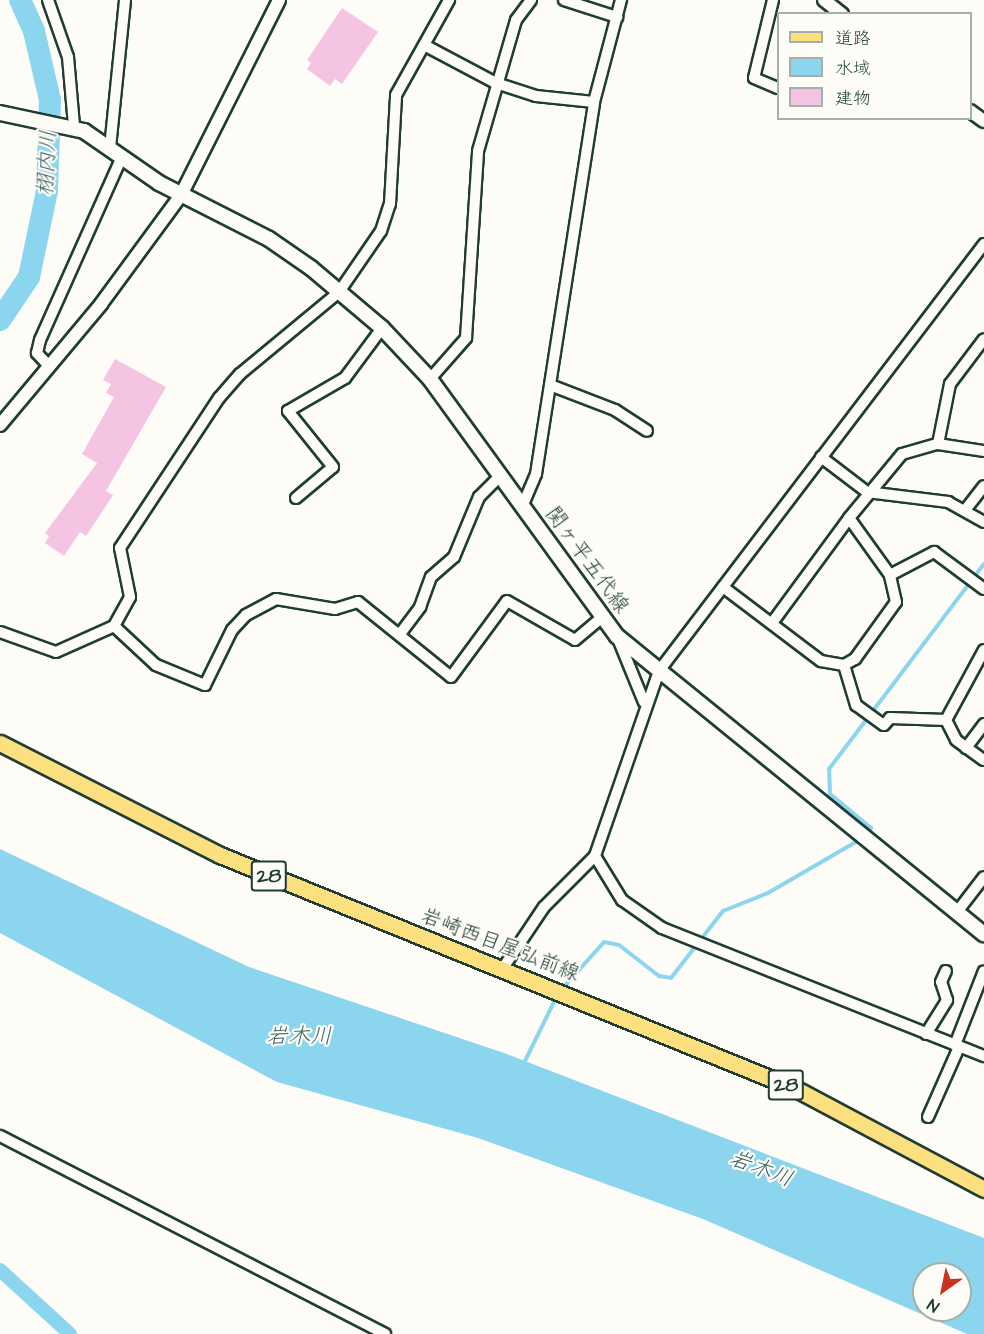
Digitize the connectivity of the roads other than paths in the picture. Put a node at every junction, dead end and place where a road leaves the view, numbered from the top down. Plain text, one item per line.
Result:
1 (48, 0) edge
2 (124, 0) edge
3 (279, 0) edge
4 (449, 0) edge
5 (531, 0) edge
6 (564, 0) edge
7 (621, 0) edge
8 (773, 0) edge
9 (824, 0) edge
10 (839, 12) edge
11 (617, 17) junction
12 (426, 46) junction
13 (496, 83) junction
14 (777, 88) edge
15 (594, 102) junction
16 (0, 113) edge
17 (71, 125) junction
18 (110, 148) junction
19 (122, 157) junction
20 (181, 195) junction
21 (984, 244) edge
22 (339, 292) junction
23 (382, 328) junction
24 (984, 339) edge
25 (49, 366) junction
26 (430, 379) junction
27 (550, 385) junction
28 (0, 425) edge
29 (647, 431) dead end
30 (939, 444) junction
31 (984, 451) edge
32 (821, 457) junction
33 (500, 476) junction
34 (984, 486) edge
35 (867, 492) junction
36 (296, 498) dead end
37 (522, 507) junction
38 (966, 509) junction
39 (849, 518) junction
40 (984, 522) edge
41 (890, 575) junction
42 (976, 583) edge
43 (723, 587) junction
44 (601, 618) junction
45 (772, 623) junction
46 (114, 626) junction
47 (0, 632) edge
48 (400, 634) junction
49 (617, 636) junction
50 (984, 650) edge
51 (844, 665) junction
52 (659, 671) junction
53 (644, 705) junction
54 (946, 720) junction
55 (984, 724) edge
56 (0, 743) edge
57 (966, 748) junction
58 (984, 760) edge
59 (595, 856) junction
60 (984, 877) edge
61 (957, 912) junction
62 (984, 934) edge
63 (503, 968) junction
64 (984, 970) edge
65 (946, 971) dead end
66 (926, 1034) junction
67 (957, 1046) junction
68 (984, 1056) edge
69 (928, 1117) dead end
70 (0, 1136) edge
71 (984, 1189) edge
72 (385, 1334) edge

1 - 17 street
2 - 18 street
3 - 20 street
4 - 12 street
5 - 13 street
6 - 11 street
7 - 11 street
8 - 14 street
9 - 10 street
11 - 15 street
12 - 13 street
12 - 22 street
13 - 15 street
13 - 26 street
15 - 27 street
16 - 17 main road
17 - 18 main road, 関ヶ平五代線
18 - 19 main road, 関ヶ平五代線
19 - 20 main road, 関ヶ平五代線
19 - 25 street
20 - 22 main road, 関ヶ平五代線
20 - 25 street
21 - 32 street
22 - 23 main road, 関ヶ平五代線
22 - 46 street
23 - 26 main road, 関ヶ平五代線
23 - 36 street
24 - 30 street
25 - 28 street
26 - 33 main road, 関ヶ平五代線
27 - 29 street
27 - 37 street
30 - 31 street
30 - 35 street
32 - 35 street
32 - 43 street
33 - 37 main road, 関ヶ平五代線
33 - 48 street
34 - 38 street
35 - 38 street
35 - 39 street
37 - 44 main road, 関ヶ平五代線
38 - 40 street
39 - 41 street
39 - 45 street
41 - 42 street
41 - 51 street
43 - 45 street
43 - 52 street
44 - 48 street
44 - 49 main road, 関ヶ平五代線
45 - 51 street
46 - 47 street
46 - 48 street
49 - 52 main road, 関ヶ平五代線
49 - 53 street
50 - 54 street
51 - 54 street
52 - 53 street
52 - 61 main road, 関ヶ平五代線
53 - 59 street
54 - 57 street
55 - 57 street
56 - 63 main road, 岩崎西目屋弘前線 / 28
57 - 58 street
59 - 63 street
59 - 66 street
60 - 61 street
61 - 62 main road, 関ヶ平五代線
63 - 71 main road, 岩崎西目屋弘前線 / 28
64 - 67 street
65 - 66 street
66 - 67 street
67 - 68 street
67 - 69 street
70 - 72 street

